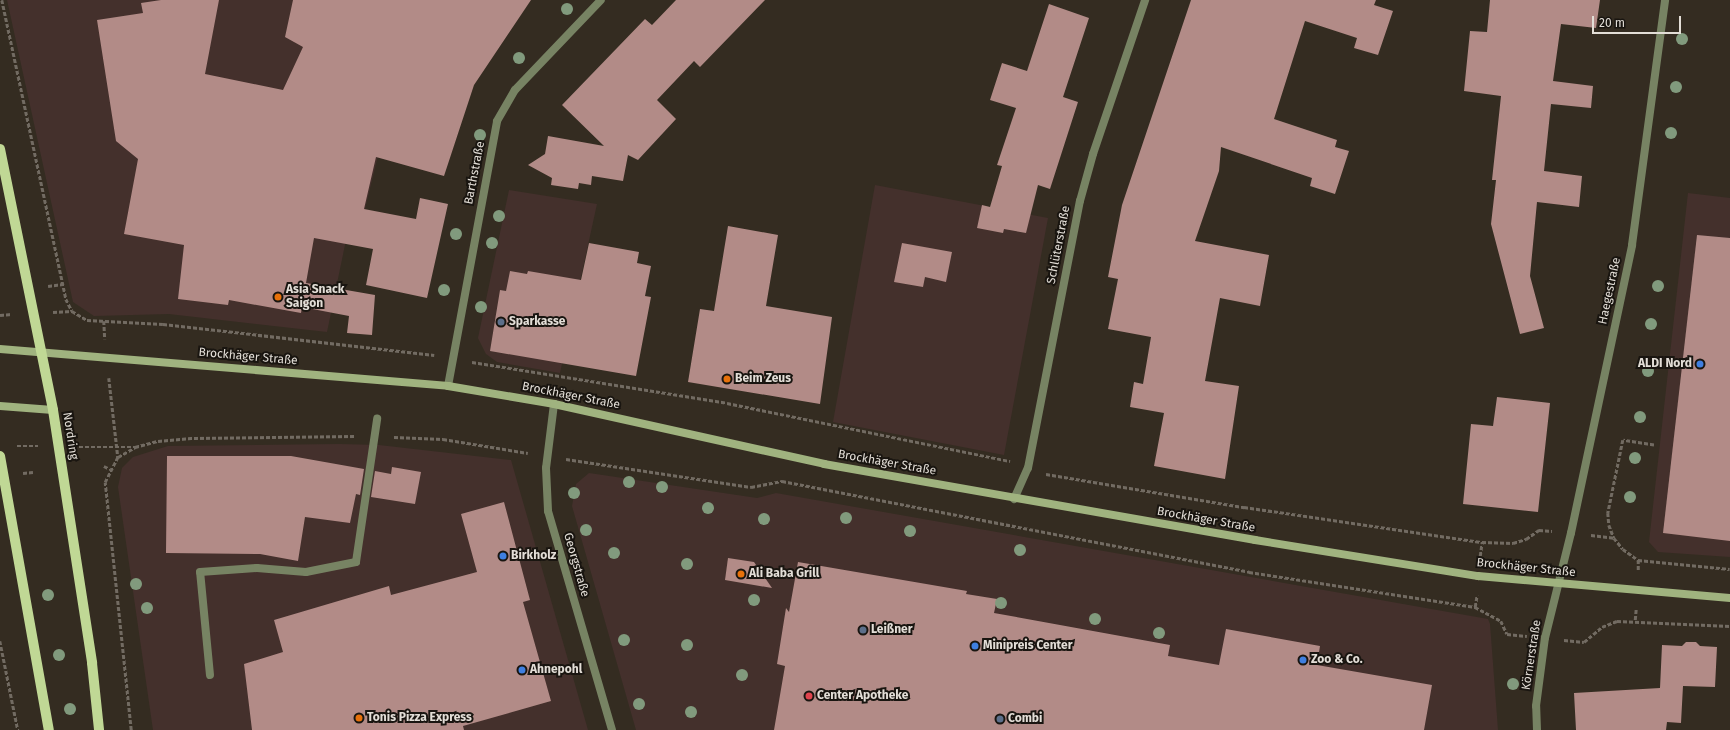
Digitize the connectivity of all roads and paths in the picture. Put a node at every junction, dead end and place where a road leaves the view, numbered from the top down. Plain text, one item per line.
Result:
1 (2, 0) edge
2 (601, 0) edge
3 (1145, 0) edge
4 (1665, 0) edge
5 (0, 149) edge
6 (63, 284) junction
7 (46, 286) dead end
8 (72, 311) junction
9 (54, 312) dead end
10 (104, 321) junction
11 (104, 331) dead end
12 (0, 349) edge
13 (42, 351) junction
14 (453, 358) junction
15 (448, 386) junction
16 (111, 389) dead end
17 (554, 404) junction
18 (0, 406) edge
19 (53, 410) junction
20 (377, 419) dead end
21 (375, 436) junction
22 (1654, 445) dead end
23 (123, 447) dead end
24 (135, 447) junction
25 (0, 456) edge
26 (118, 457) junction
27 (547, 457) junction
28 (104, 466) dead end
29 (110, 468) junction
30 (1027, 471) junction
31 (1014, 499) junction
32 (1545, 530) dead end
33 (1605, 537) dead end
34 (1614, 538) junction
35 (1482, 542) junction
36 (1481, 549) dead end
37 (1638, 560) junction
38 (1638, 566) dead end
39 (1730, 569) edge
40 (1558, 584) junction
41 (1476, 598) dead end
42 (1730, 598) edge
43 (1475, 607) junction
44 (1636, 616) dead end
45 (1635, 620) junction
46 (1730, 626) edge
47 (1515, 635) dead end
48 (0, 641) edge
49 (1578, 642) dead end
50 (210, 675) dead end
51 (18, 730) edge
52 (49, 730) edge
53 (99, 730) edge
54 (131, 730) edge
55 (612, 730) edge
56 (1537, 730) edge

1 - 6 path
2 - 14 street, Barthstraße
3 - 30 street, Schlüterstraße
4 - 40 street, Haegestraße
5 - 13 main road, Nordring
6 - 7 path
6 - 8 path
8 - 9 path
8 - 10 path
10 - 11 path
10 - 14 path
12 - 13 main road, Brockhäger Straße
13 - 15 main road, Brockhäger Straße
13 - 19 main road, Nordring
14 - 15 street, Barthstraße
14 - 30 path
15 - 17 main road, Brockhäger Straße
16 - 26 path
17 - 27 street, Georgstraße
17 - 31 main road, Brockhäger Straße
18 - 19 main road
19 - 53 main road, Nordring
20 - 21 street
21 - 24 path
21 - 27 path
21 - 50 street
22 - 34 path
23 - 24 path
24 - 26 path
25 - 52 main road
26 - 29 path
27 - 43 path
27 - 55 street, Georgstraße
28 - 29 path
29 - 54 path
30 - 31 street, Schlüterstraße
30 - 35 path
31 - 40 main road, Brockhäger Straße
32 - 35 path
33 - 34 path
34 - 37 path
35 - 36 path
37 - 38 path
37 - 39 path
40 - 42 main road, Brockhäger Straße
40 - 56 street, Körnerstraße
41 - 43 path
43 - 47 path
44 - 45 path
45 - 46 path
45 - 49 path
48 - 51 path

